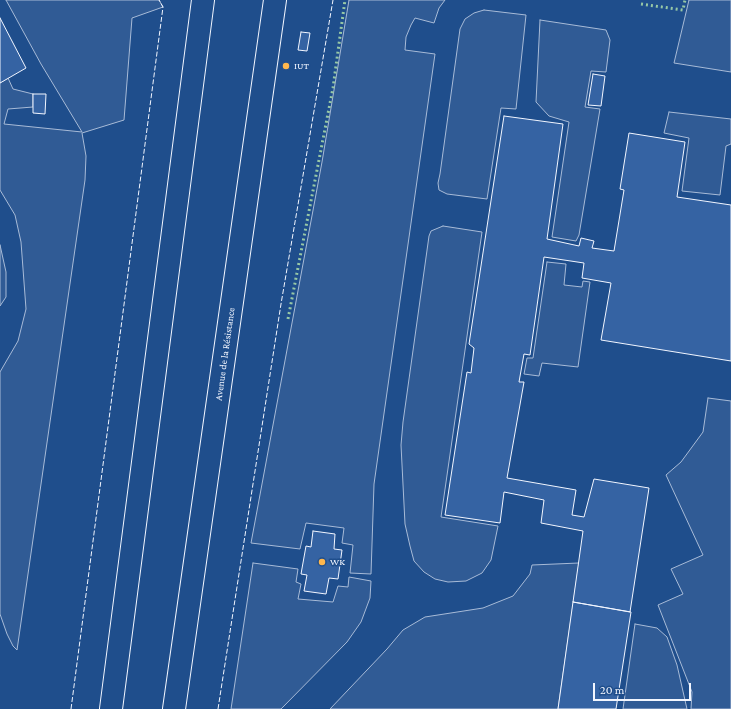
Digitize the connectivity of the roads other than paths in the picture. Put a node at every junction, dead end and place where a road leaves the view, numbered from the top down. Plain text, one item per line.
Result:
1 (203, 0) edge
2 (275, 0) edge
3 (111, 709) edge
4 (174, 709) edge

1 - 3 main road
2 - 4 main road, Avenue de la Résistance

